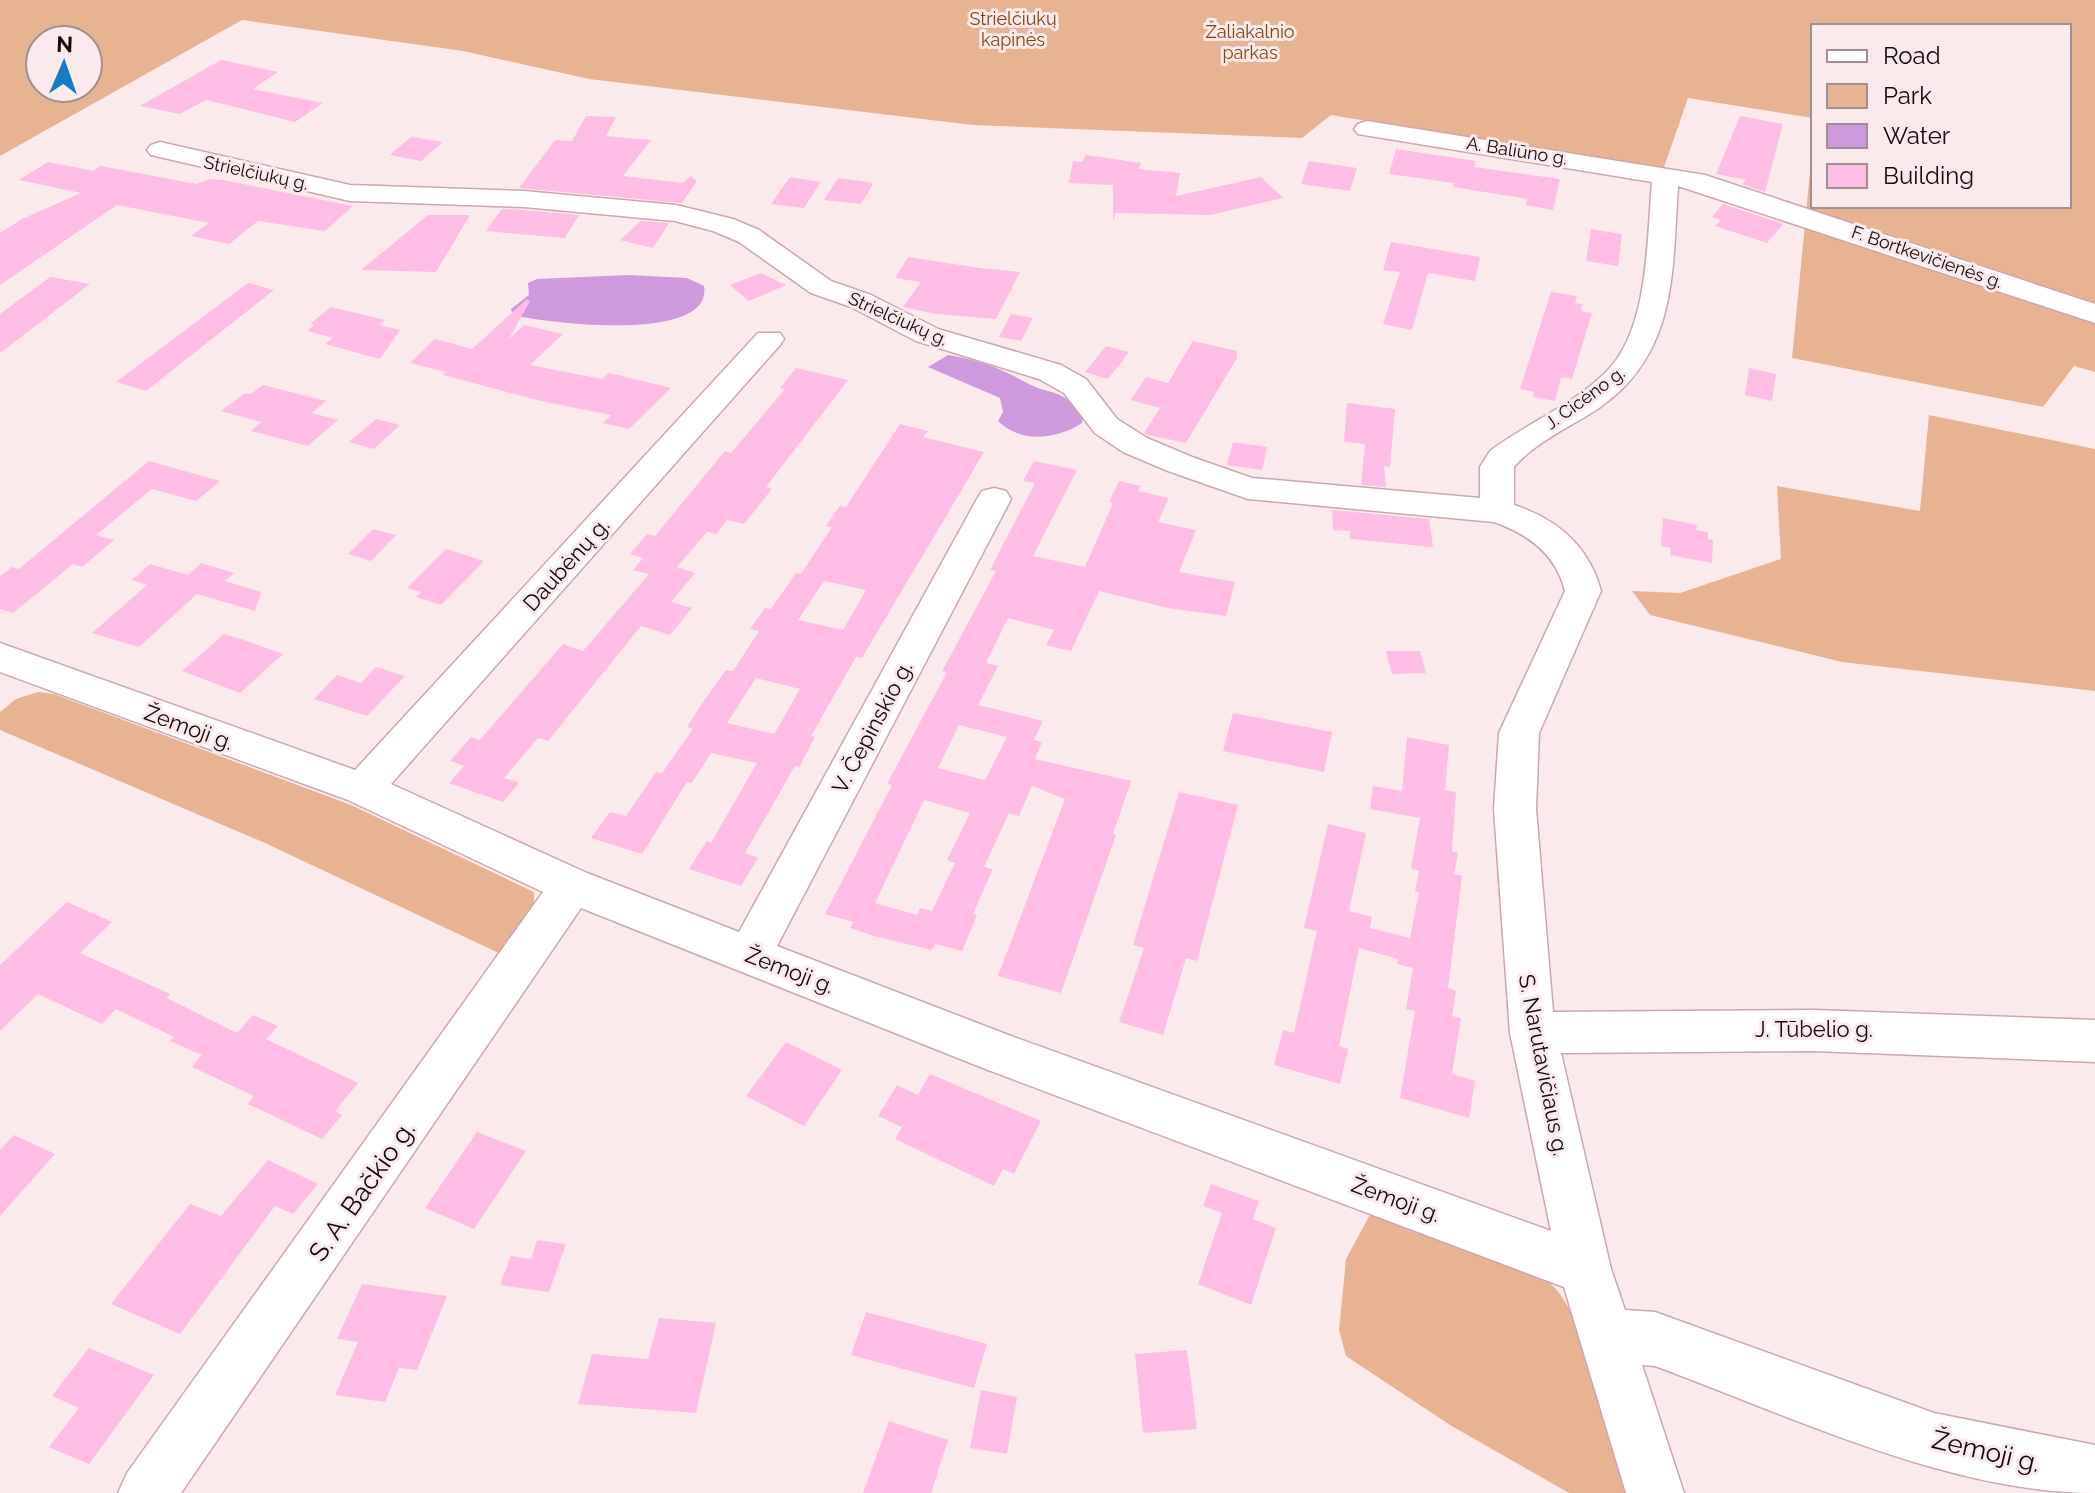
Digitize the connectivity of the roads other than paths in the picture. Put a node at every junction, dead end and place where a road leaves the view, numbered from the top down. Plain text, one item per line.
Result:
1 (1367, 129) dead end
2 (160, 150) dead end
3 (1666, 175) junction
4 (2095, 314) edge
5 (769, 339) dead end
6 (994, 499) dead end
7 (1497, 511) junction
8 (1583, 591) joint
9 (9, 671) edge
10 (362, 789) junction
11 (572, 886) junction
12 (750, 954) junction
13 (1533, 1033) junction
14 (2095, 1041) edge
15 (1585, 1269) junction
16 (1606, 1336) junction
17 (2095, 1474) edge
18 (147, 1493) edge
19 (1655, 1493) edge

1 - 3 street, A. Baliūno g.
2 - 7 street, Strielčiukų g.
3 - 4 street, F. Bortkevičienės g.
3 - 7 street, J. Cicėno g.
5 - 10 street, Daubėnų g.
6 - 12 street, V. Čepinskio g.
7 - 8 street, Strielčiukų g.
8 - 13 street, S. Narutavičiaus g.
9 - 10 street, Žemoji g.
10 - 11 street, Žemoji g.
11 - 12 street, Žemoji g.
11 - 18 street, S. A. Bačkio g.
12 - 15 street, Žemoji g.
13 - 14 street, J. Tūbelio g.
13 - 15 street, S. Narutavičiaus g.
15 - 16 street, S. Narutavičiaus g.
16 - 17 street, Žemoji g.
16 - 19 street, S. Narutavičiaus g.

